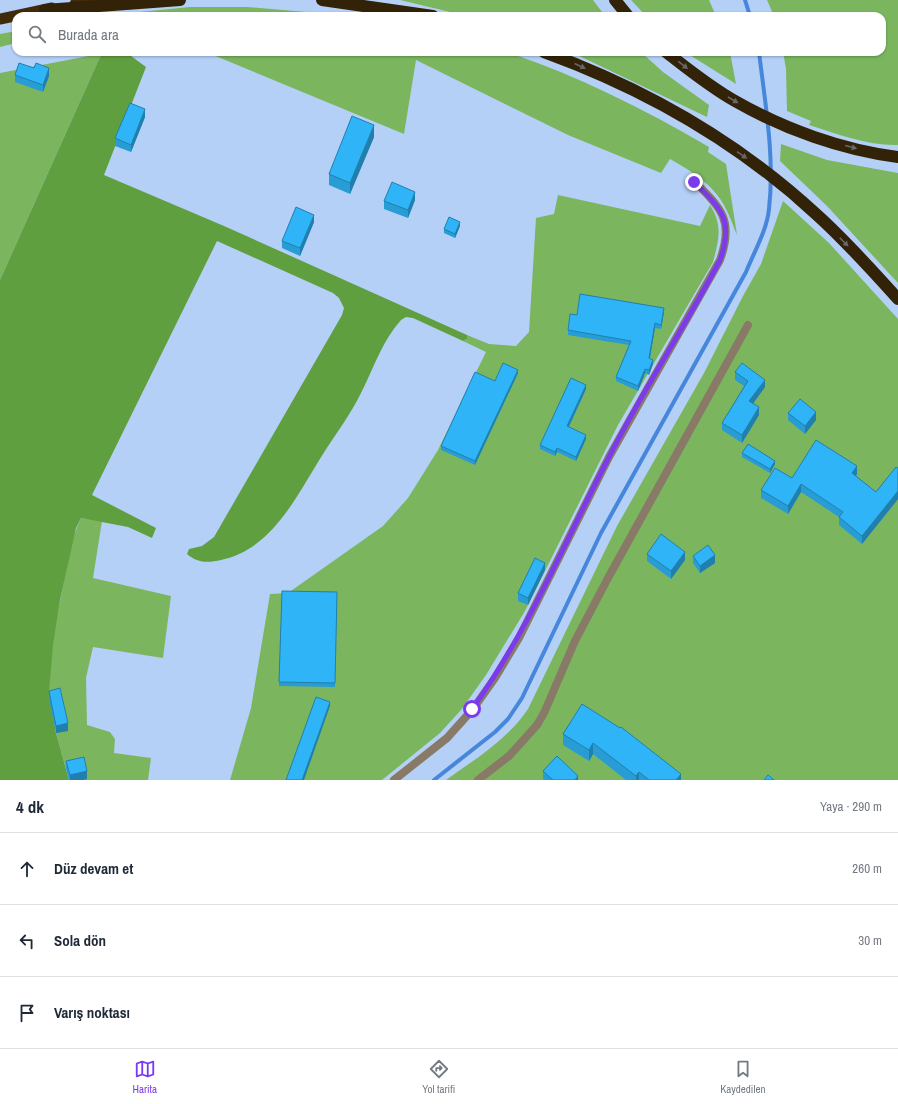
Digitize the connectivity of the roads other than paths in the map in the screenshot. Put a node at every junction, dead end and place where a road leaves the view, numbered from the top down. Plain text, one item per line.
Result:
1 (92, 0) edge
2 (180, 0) edge
3 (322, 0) edge
4 (615, 0) edge
5 (46, 10) junction
6 (36, 12) edge
7 (405, 12) edge
8 (625, 12) edge
9 (12, 17) edge
10 (0, 19) edge
11 (553, 56) edge
12 (671, 56) edge
13 (898, 157) edge
14 (694, 182) dead end
15 (898, 299) edge
16 (748, 325) dead end
17 (394, 780) edge
18 (478, 780) edge

1 - 5 highway
2 - 5 highway
3 - 7 highway
4 - 8 highway
5 - 6 highway
9 - 10 highway
11 -> 15 highway
12 -> 13 highway
14 - 17 street
16 - 18 street

